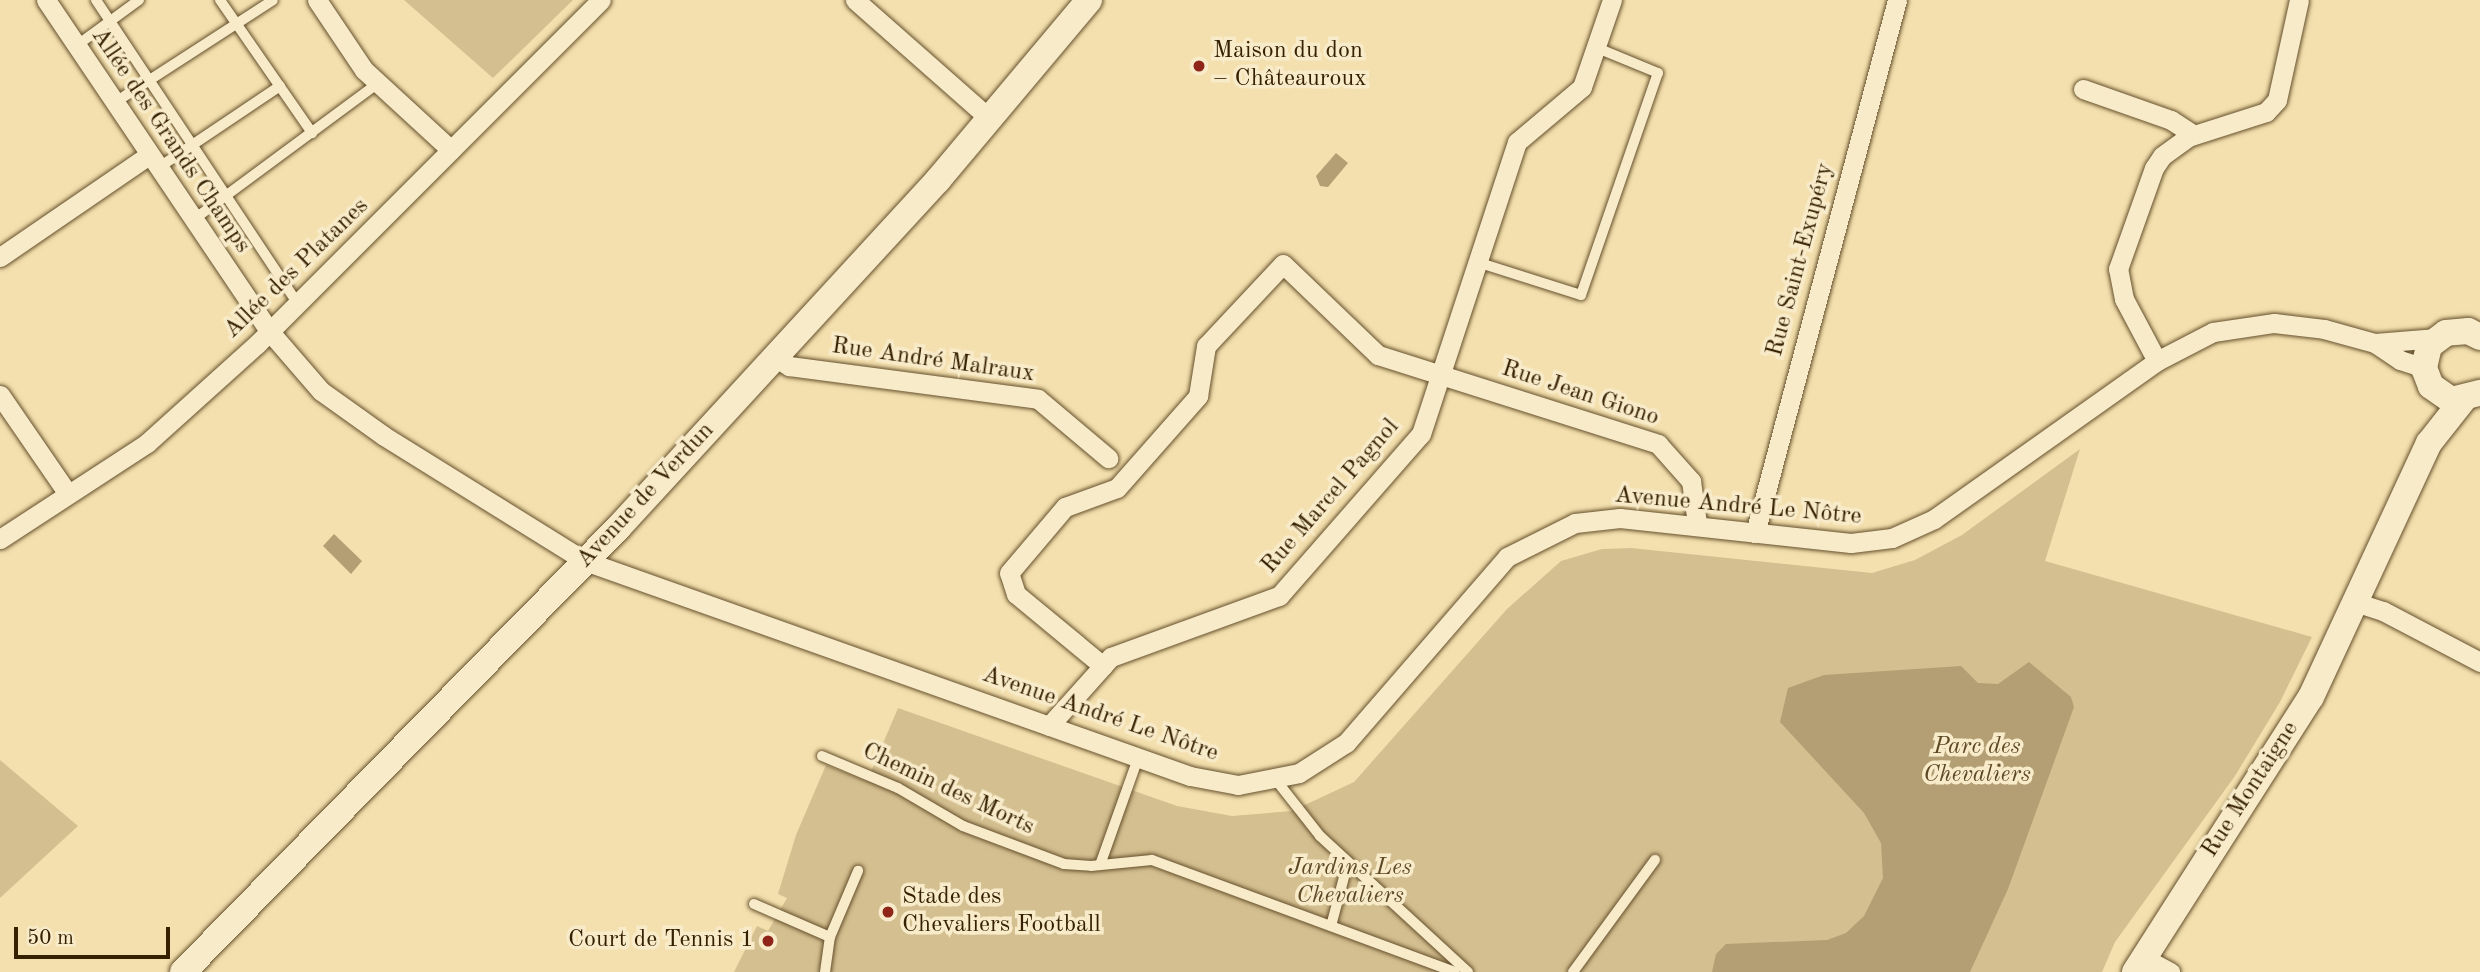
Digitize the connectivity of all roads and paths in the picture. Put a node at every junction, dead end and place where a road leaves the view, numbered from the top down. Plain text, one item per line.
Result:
1 (46, 0) edge
2 (96, 0) edge
3 (139, 0) edge
4 (220, 0) edge
5 (272, 0) edge
6 (317, 0) edge
7 (601, 0) edge
8 (855, 0) edge
9 (1089, 0) edge
10 (1612, 0) edge
11 (1897, 0) edge
12 (2299, 0) edge
13 (110, 21) junction
14 (237, 25) junction
15 (76, 46) junction
16 (1595, 47) junction
17 (149, 80) junction
18 (378, 83) junction
19 (279, 86) junction
20 (2083, 89) dead end
21 (114, 103) junction
22 (989, 118) junction
23 (312, 134) junction
24 (2194, 135) junction
25 (191, 145) junction
26 (451, 150) junction
27 (153, 162) junction
28 (225, 196) junction
29 (193, 220) junction
30 (0, 257) edge
31 (1477, 262) junction
32 (298, 304) junction
33 (2476, 331) edge
34 (270, 332) junction
35 (2437, 338) junction
36 (2375, 342) junction
37 (775, 357) junction
38 (2157, 361) junction
39 (1439, 373) junction
40 (2427, 377) junction
41 (0, 396) edge
42 (2475, 396) edge
43 (2429, 443) junction
44 (1108, 458) dead end
45 (68, 494) junction
46 (1697, 523) junction
47 (1755, 533) junction
48 (0, 539) edge
49 (585, 561) junction
50 (2358, 603) junction
51 (2480, 662) edge
52 (1103, 666) junction
53 (1049, 726) junction
54 (821, 756) dead end
55 (1138, 758) junction
56 (1276, 780) junction
57 (1655, 860) dead end
58 (1348, 862) junction
59 (1100, 865) junction
60 (858, 871) dead end
61 (754, 904) dead end
62 (1331, 926) junction
63 (831, 937) junction
64 (2139, 965) edge
65 (183, 972) edge
66 (825, 972) edge
67 (1455, 972) edge
68 (1468, 972) edge
69 (1573, 972) edge
70 (2170, 972) edge

1 - 15 street, Allée des Grands Champs
2 - 13 lane
3 - 13 lane
4 - 14 lane
5 - 14 lane
6 - 18 street
7 - 26 street, Allée des Platanes
8 - 22 street
9 - 22 main road, Avenue de Verdun
10 - 16 street, Rue Marcel Pagnol
11 - 47 street, Rue Saint-Exupéry
12 - 24 street
13 - 15 lane
13 - 17 lane
14 - 17 lane
14 - 19 lane
15 - 21 street, Allée des Grands Champs
16 - 31 street, Rue Marcel Pagnol
16 - 31 lane
17 - 21 lane
17 - 25 lane
18 - 23 lane
18 - 26 street
19 - 23 lane
19 - 25 lane
20 - 24 street
21 - 27 street, Allée des Grands Champs
22 - 37 main road, Avenue de Verdun
23 - 28 lane
24 - 38 street
25 - 27 lane
25 - 28 lane
26 - 32 street, Allée des Platanes
27 - 29 street, Allée des Grands Champs
27 - 30 street
28 - 29 lane
28 - 32 lane
29 - 34 street, Allée des Grands Champs
31 - 39 street, Rue Marcel Pagnol
32 - 34 street, Allée des Platanes
33 - 35 main road
34 - 45 street, Allée des Platanes
34 - 49 street, Allée des Grands Champs
35 - 36 street, Avenue André Le Nôtre
35 - 40 main road
36 - 38 street, Avenue André Le Nôtre
36 - 40 street, Avenue André Le Nôtre
37 - 44 street, Rue André Malraux
37 - 49 main road, Avenue de Verdun
38 - 47 street, Avenue André Le Nôtre
39 - 46 street, Rue Jean Giono
39 - 52 street, Rue Marcel Pagnol
39 - 52 street, Rue Jean Giono
40 - 42 main road
40 - 43 main road, Rue Montaigne
41 - 45 street
42 - 43 main road, Rue Montaigne
43 - 50 main road, Rue Montaigne
45 - 48 street, Allée des Platanes
46 - 47 street, Avenue André Le Nôtre
46 - 56 street, Avenue André Le Nôtre
49 - 53 street, Avenue André Le Nôtre
49 - 65 main road, Avenue de Verdun
50 - 51 street
50 - 64 main road, Rue Montaigne
52 - 53 street, Rue Marcel Pagnol
53 - 55 street, Avenue André Le Nôtre
54 - 59 lane, Chemin des Morts
55 - 56 street, Avenue André Le Nôtre
55 - 59 lane
56 - 58 lane
57 - 69 lane
58 - 62 lane
58 - 68 lane
59 - 62 lane, Chemin des Morts
60 - 63 lane
61 - 63 lane
62 - 67 lane, Chemin des Morts
63 - 66 lane
64 - 70 street

